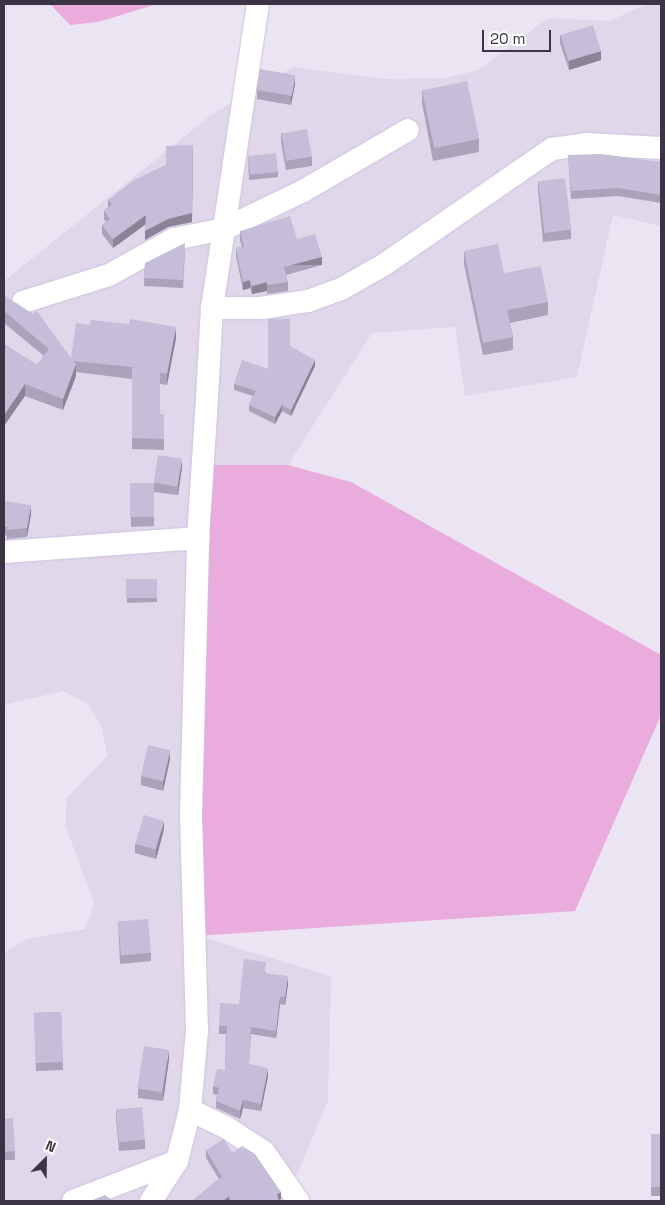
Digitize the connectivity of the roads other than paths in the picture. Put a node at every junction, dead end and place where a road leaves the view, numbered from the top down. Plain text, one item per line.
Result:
1 (258, 4) edge
2 (408, 130) dead end
3 (661, 148) edge
4 (224, 229) junction
5 (23, 302) dead end
6 (212, 308) junction
7 (198, 538) junction
8 (4, 552) edge
9 (190, 1110) junction
10 (177, 1161) junction
11 (73, 1201) edge
12 (151, 1201) edge
13 (298, 1201) edge

1 - 4 street
2 - 4 street
3 - 6 street
4 - 5 street
4 - 6 street
6 - 7 street
7 - 8 street
7 - 9 street
9 - 10 street
9 - 13 street
10 - 11 street
10 - 12 street

